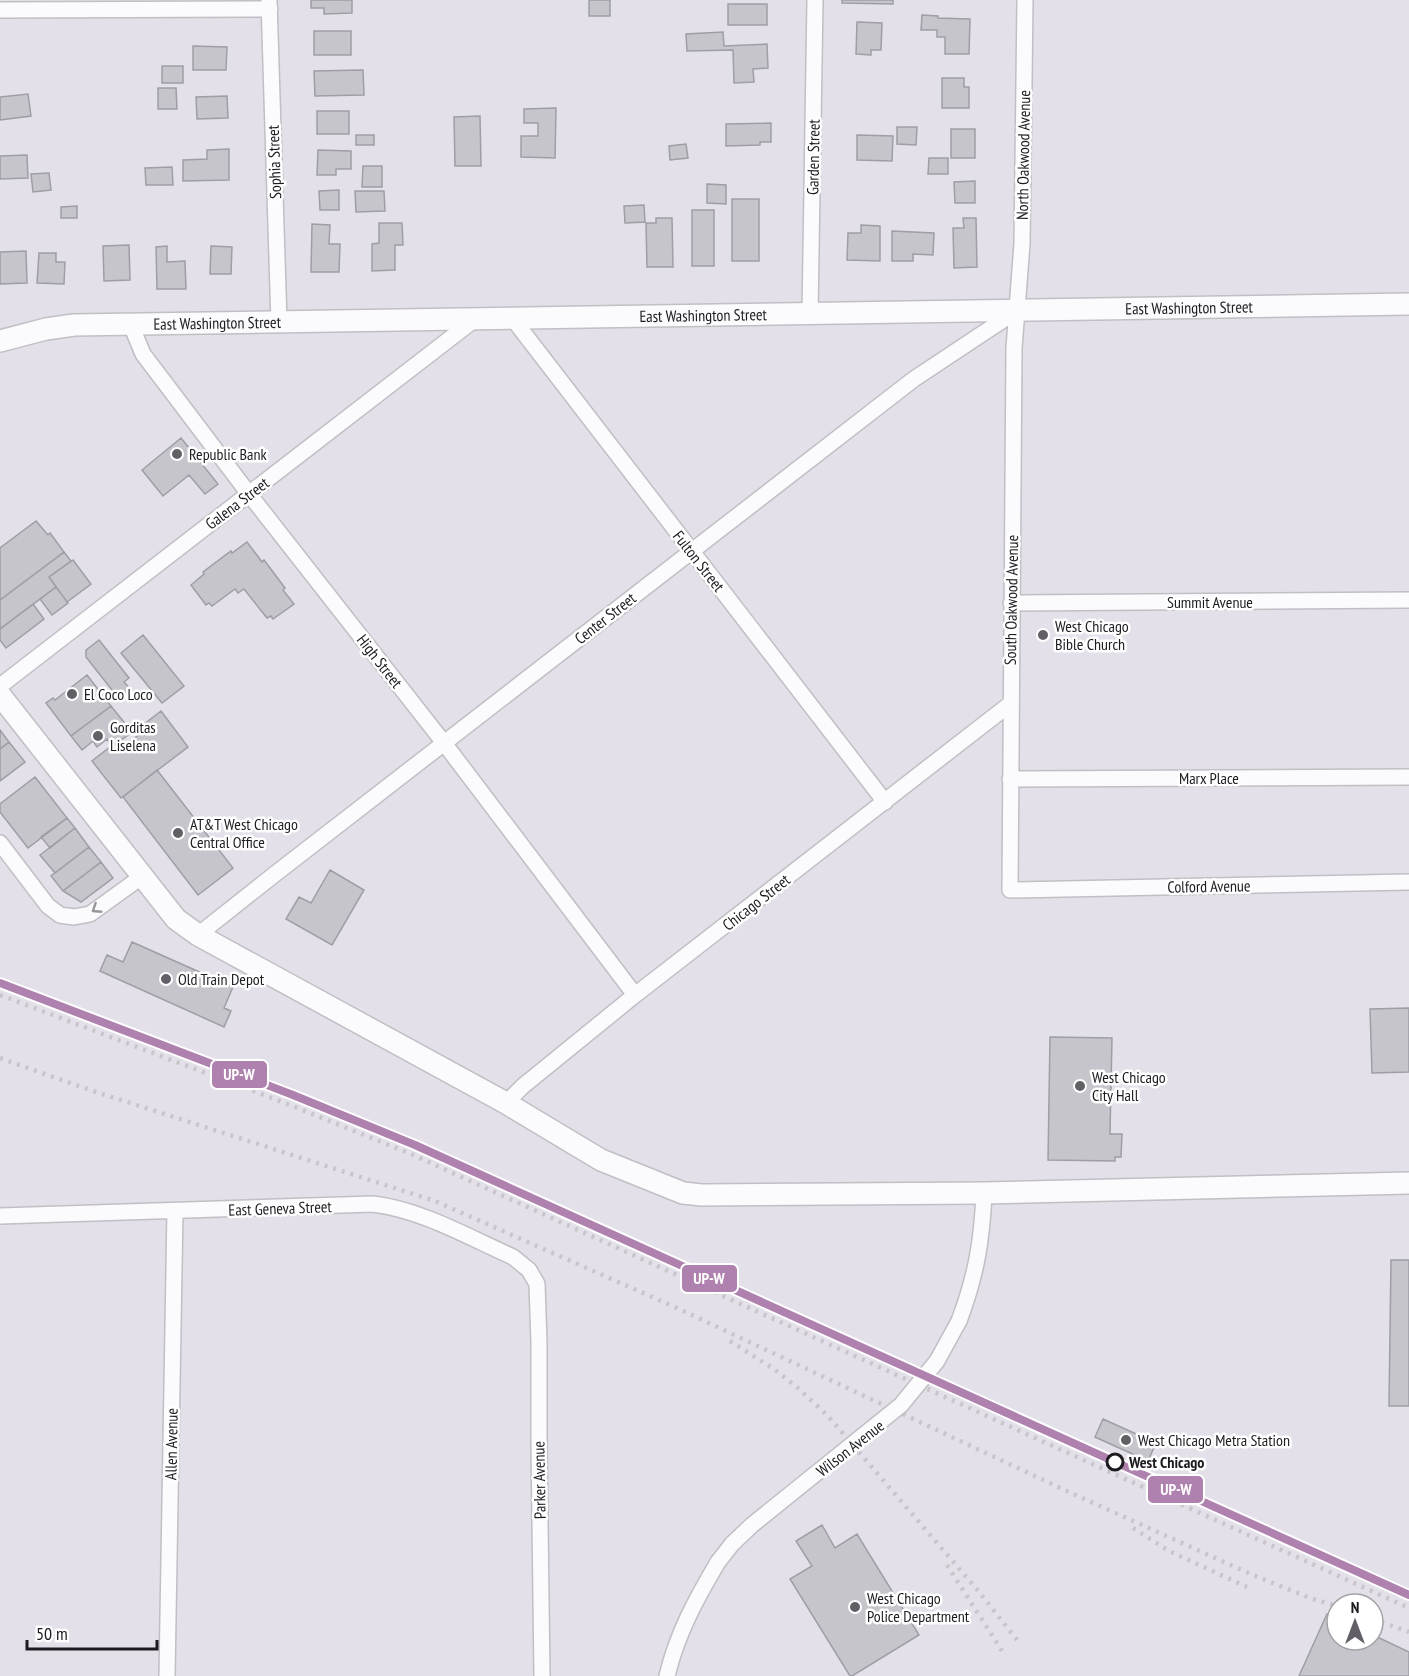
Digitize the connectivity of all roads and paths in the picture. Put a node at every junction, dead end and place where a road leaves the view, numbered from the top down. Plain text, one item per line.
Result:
1 (815, 0) edge
2 (1025, 0) edge
3 (269, 4) edge
4 (0, 10) edge
5 (1409, 304) edge
6 (1018, 310) junction
7 (810, 314) junction
8 (513, 319) junction
9 (474, 320) junction
10 (279, 323) junction
11 (131, 325) junction
12 (0, 341) edge
13 (249, 494) junction
14 (692, 551) junction
15 (1409, 600) edge
16 (1011, 603) junction
17 (0, 686) edge
18 (0, 695) edge
19 (1010, 704) junction
20 (444, 743) junction
21 (1409, 777) edge
22 (1010, 779) junction
23 (885, 802) junction
24 (0, 843) edge
25 (144, 875) junction
26 (1409, 882) edge
27 (1010, 890) joint
28 (198, 935) junction
29 (635, 995) junction
30 (506, 1103) junction
31 (1409, 1183) edge
32 (984, 1193) junction
33 (175, 1211) junction
34 (0, 1216) edge
35 (537, 1284) joint
36 (167, 1676) edge
37 (542, 1676) edge
38 (667, 1676) edge

1 - 7 street, Garden Street
2 - 6 street, North Oakwood Avenue
3 - 4 street
3 - 10 street, Sophia Street
5 - 6 street, East Washington Street
6 - 7 street, East Washington Street
6 - 14 street, Center Street
6 - 16 street, South Oakwood Avenue
7 - 8 street, East Washington Street
8 - 9 street, East Washington Street
8 - 14 street, Fulton Street
9 - 10 street, East Washington Street
9 - 13 street, Galena Street
10 - 11 street, East Washington Street
11 - 12 street, East Washington Street
11 - 13 street, High Street
13 - 17 street, Galena Street
13 - 20 street, High Street
14 - 20 street, Center Street
14 - 23 street, Fulton Street
15 - 16 street, Summit Avenue
16 - 19 street, South Oakwood Avenue
18 - 25 street
19 - 22 street, South Oakwood Avenue
19 - 23 street, Chicago Street
20 - 28 street, Center Street
20 - 29 street, High Street
21 - 22 street, Marx Place
22 - 27 street, South Oakwood Avenue
23 - 29 street, Chicago Street
25 -> 24 street
25 - 28 street
26 - 27 street, Colford Avenue
28 - 30 street
29 - 30 street, Chicago Street
30 - 32 street
31 - 32 street
32 - 38 street, Wilson Avenue, bridge
33 - 34 street, East Geneva Street
33 - 35 street, East Geneva Street
33 - 36 street, Allen Avenue
35 - 37 street, Parker Avenue

